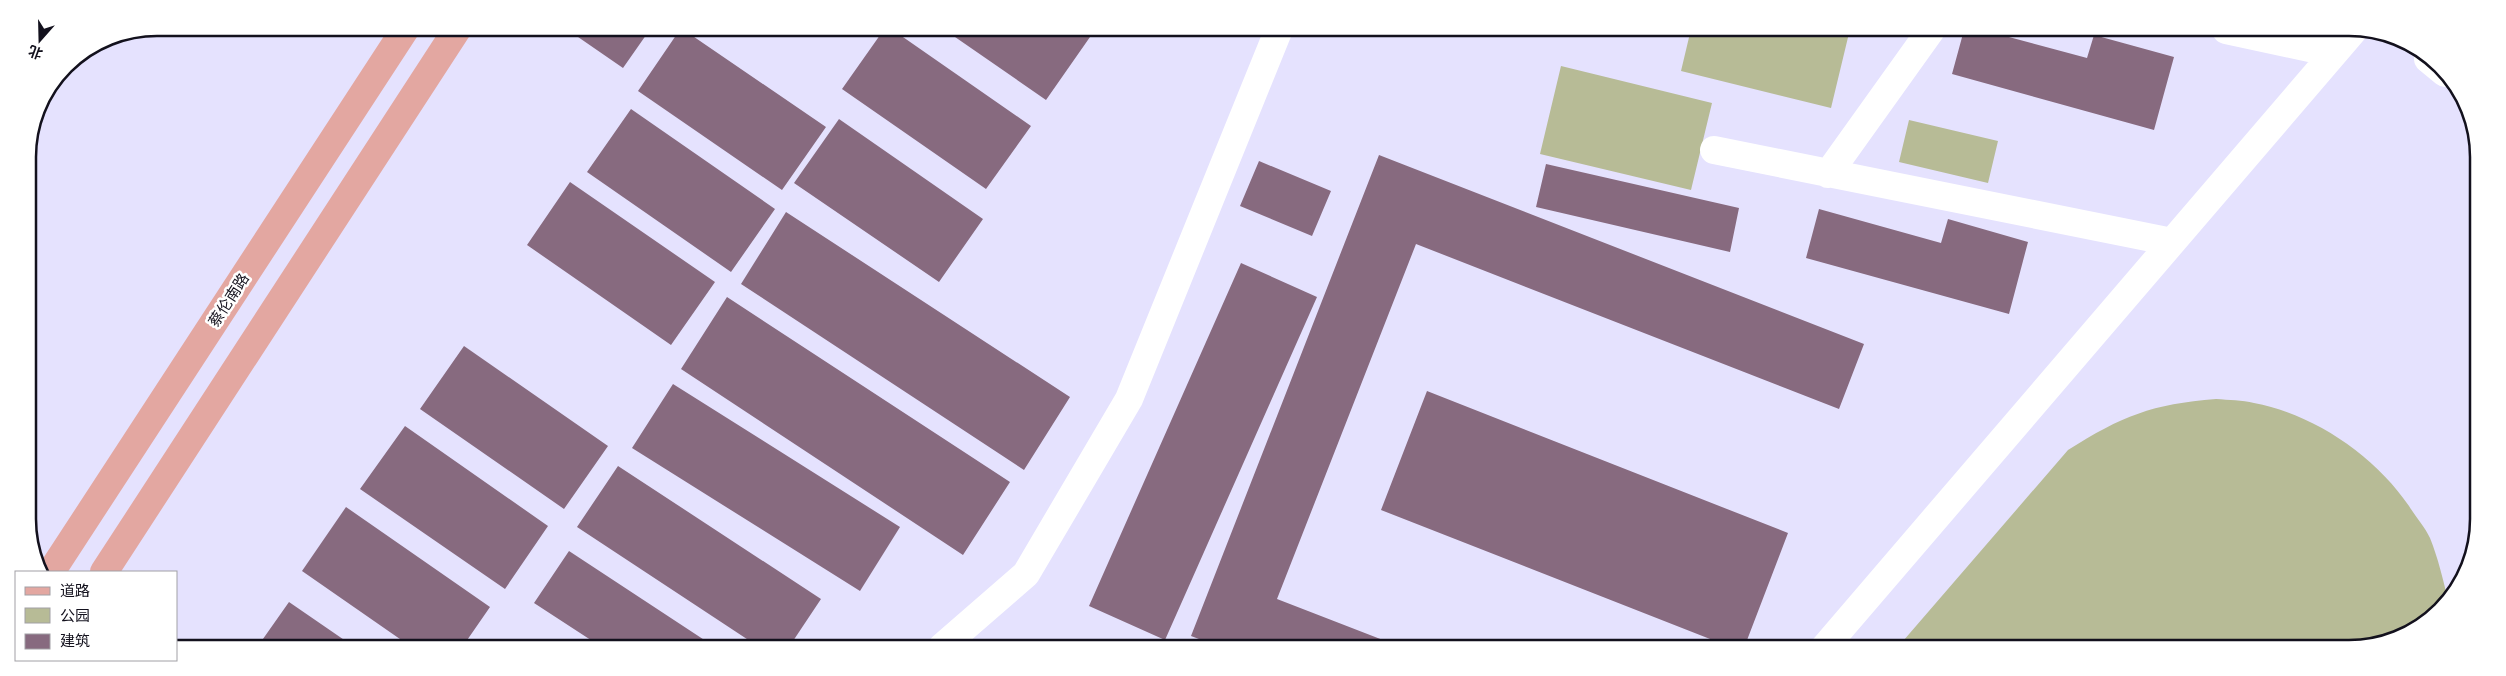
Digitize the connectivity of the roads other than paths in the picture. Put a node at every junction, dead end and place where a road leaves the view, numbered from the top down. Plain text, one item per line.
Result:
1 (1276, 36) edge
2 (1927, 36) edge
3 (2282, 36) edge
4 (400, 37) edge
5 (452, 37) edge
6 (2338, 42) edge
7 (1714, 150) dead end
8 (1828, 174) junction
9 (2172, 242) junction
10 (52, 571) edge
11 (105, 571) edge
12 (1832, 639) edge
13 (950, 640) edge

1 - 13 street
2 - 8 street
3 - 6 street
4 - 10 main road, 蔡伦南路
5 - 11 main road
6 - 9 street
7 - 8 street
8 - 9 street
9 - 12 street

